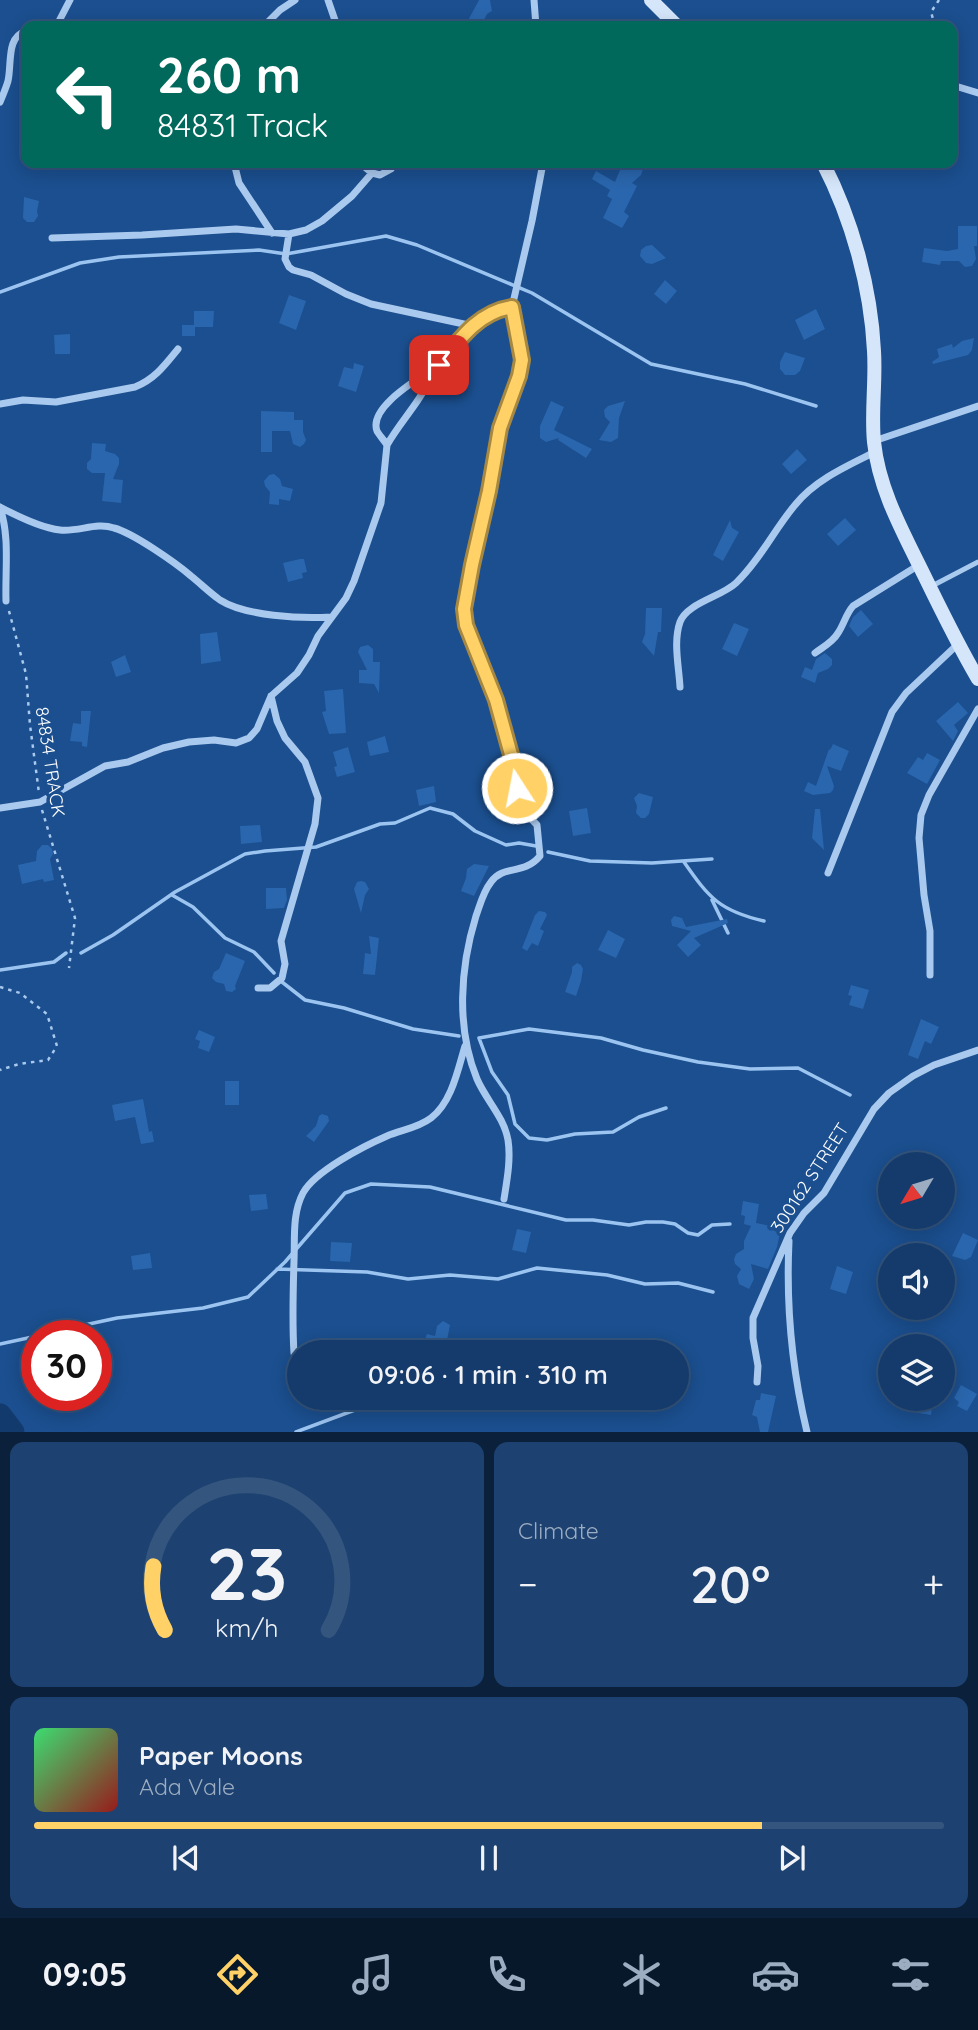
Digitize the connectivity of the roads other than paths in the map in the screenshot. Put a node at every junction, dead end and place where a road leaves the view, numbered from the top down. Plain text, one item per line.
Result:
1 (70, 0) edge
2 (295, 0) edge
3 (328, 0) edge
4 (534, 0) edge
5 (651, 0) edge
6 (59, 21) edge
7 (269, 21) edge
8 (335, 21) edge
9 (536, 21) edge
10 (672, 21) edge
11 (21, 33) edge
12 (957, 87) edge
13 (978, 93) edge
14 (0, 102) edge
15 (235, 168) edge
16 (366, 168) edge
17 (392, 168) edge
18 (542, 168) edge
19 (826, 168) edge
20 (372, 173) junction
21 (272, 233) junction
22 (289, 234) junction
23 (52, 237) dead end
24 (512, 307) junction
25 (473, 326) junction
26 (178, 349) dead end
27 (439, 365) junction
28 (0, 404) edge
29 (978, 406) edge
30 (387, 445) junction
31 (875, 447) junction
32 (0, 507) edge
33 (978, 562) edge
34 (919, 565) junction
35 (930, 587) junction
36 (6, 601) road end
37 (331, 617) junction
38 (958, 644) junction
39 (815, 653) dead end
40 (978, 679) edge
41 (680, 687) dead end
42 (271, 696) junction
43 (978, 709) edge
44 (0, 808) edge
45 (828, 873) dead end
46 (930, 975) dead end
47 (258, 988) dead end
48 (466, 1045) junction
49 (978, 1050) edge
50 (504, 1199) dead end
51 (790, 1233) junction
52 (293, 1340) edge
53 (757, 1382) dead end
54 (807, 1432) edge

1 - 6 street
2 - 7 street
3 - 8 street
4 - 9 street
5 - 10 street
11 - 14 street
12 - 13 street
15 - 21 street
16 - 20 street
17 - 20 street
18 - 24 street
19 - 31 street
20 - 22 street
21 - 22 street
21 - 23 street
22 - 25 street
24 - 25 street
24 - 48 street
25 - 27 street
26 - 28 street
27 - 30 street
27 - 30 street
29 - 31 street
30 - 37 street
31 - 34 street
31 - 41 street
32 - 36 street
32 - 37 street
33 - 35 lane
34 - 35 street
34 - 39 street
35 - 38 street
37 - 42 street
38 - 40 street
38 - 45 street
42 - 44 street
42 - 47 street
43 - 46 street
48 - 50 street
48 - 52 street
49 - 51 street, 300162 STREET
51 - 53 street, 300162 STREET
51 - 54 street

